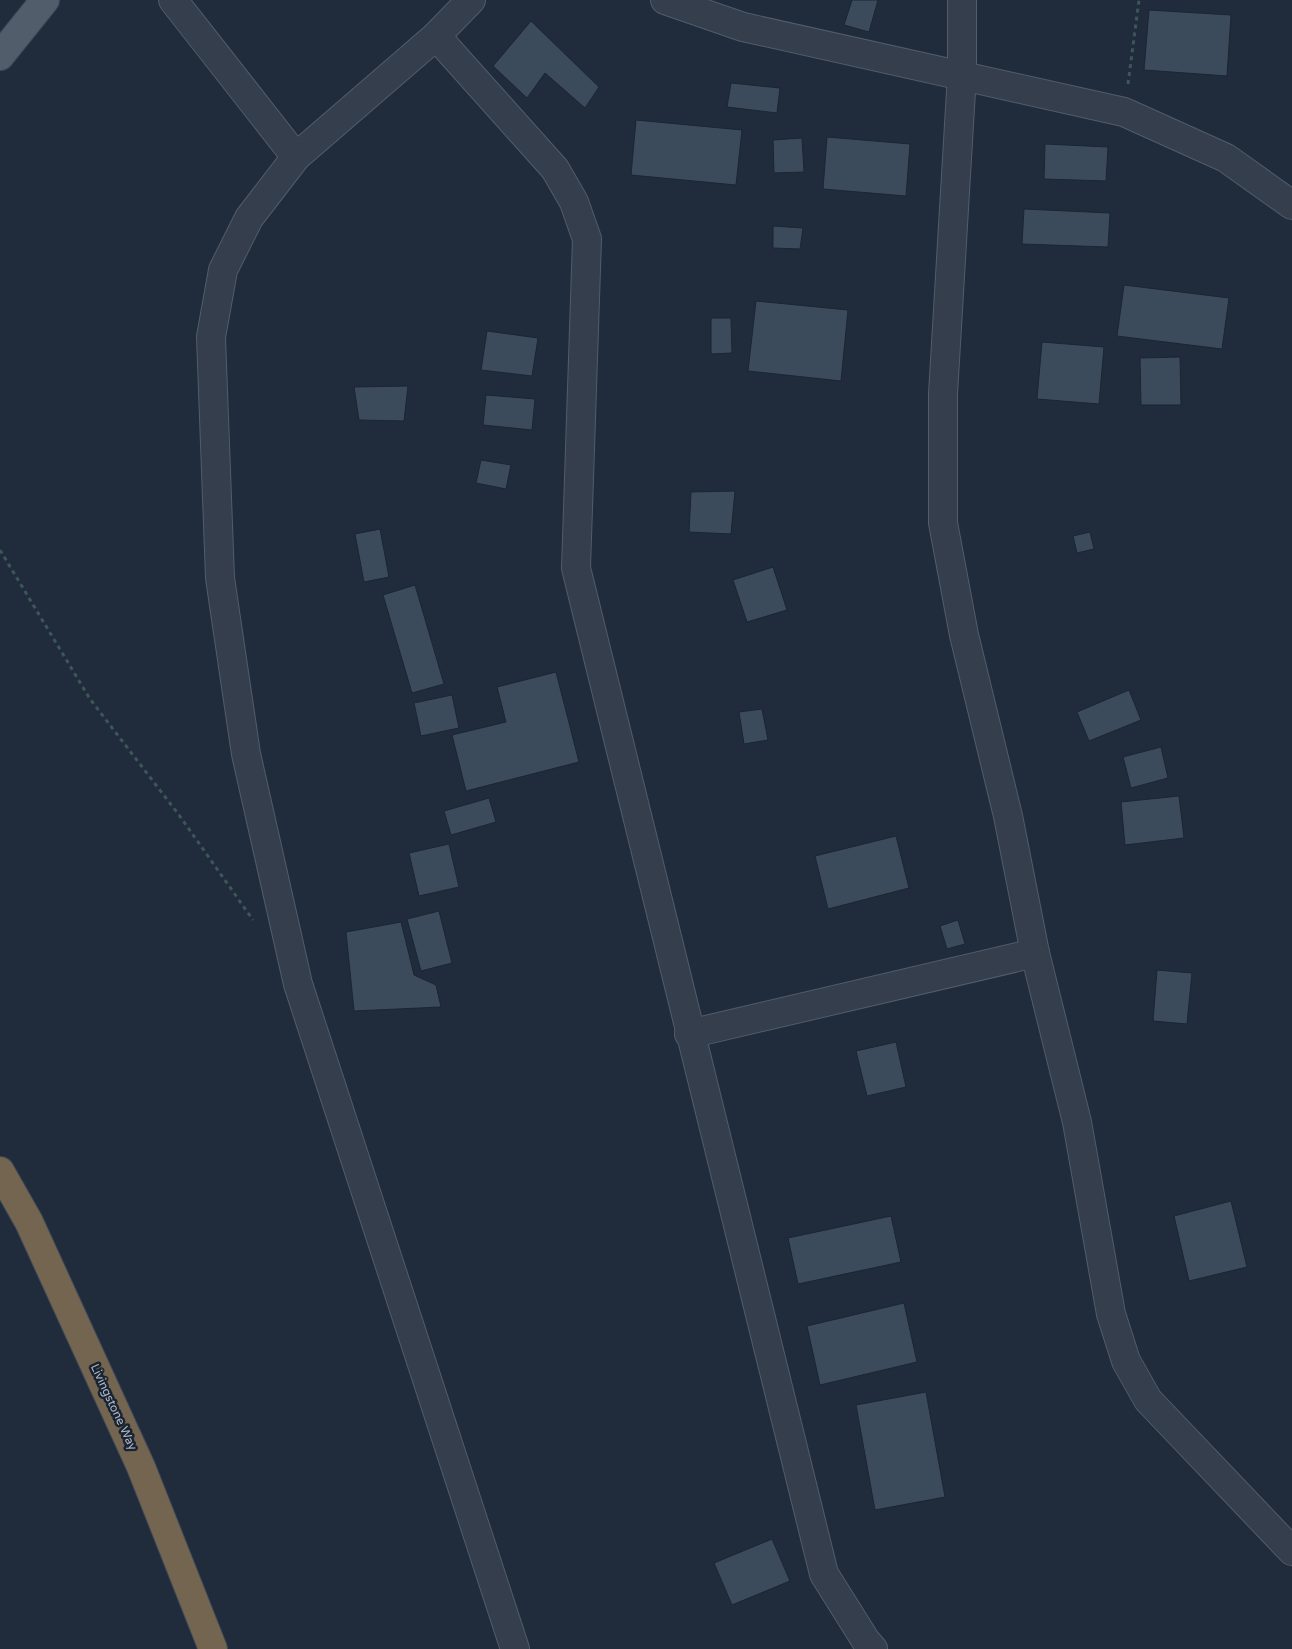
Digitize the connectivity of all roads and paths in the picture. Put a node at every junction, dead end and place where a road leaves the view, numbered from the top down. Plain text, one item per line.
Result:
1 (45, 0) edge
2 (173, 0) edge
3 (471, 0) edge
4 (665, 0) edge
5 (962, 0) edge
6 (1139, 0) edge
7 (436, 36) junction
8 (0, 56) edge
9 (962, 74) junction
10 (1124, 112) junction
11 (296, 157) junction
12 (1291, 197) edge
13 (0, 550) edge
14 (258, 928) dead end
15 (1035, 953) junction
16 (689, 1034) junction
17 (0, 1171) edge
18 (1292, 1551) edge
19 (213, 1649) edge
20 (515, 1649) edge
21 (873, 1649) edge

1 - 8 main road
2 - 11 street
3 - 7 street
4 - 9 street
5 - 9 street
6 - 10 path
7 - 11 street
7 - 16 street
9 - 10 street
9 - 15 street
10 - 12 street
11 - 20 street
13 - 14 path
15 - 16 street
15 - 18 street
16 - 21 street
17 - 19 highway, Livingstone Way

